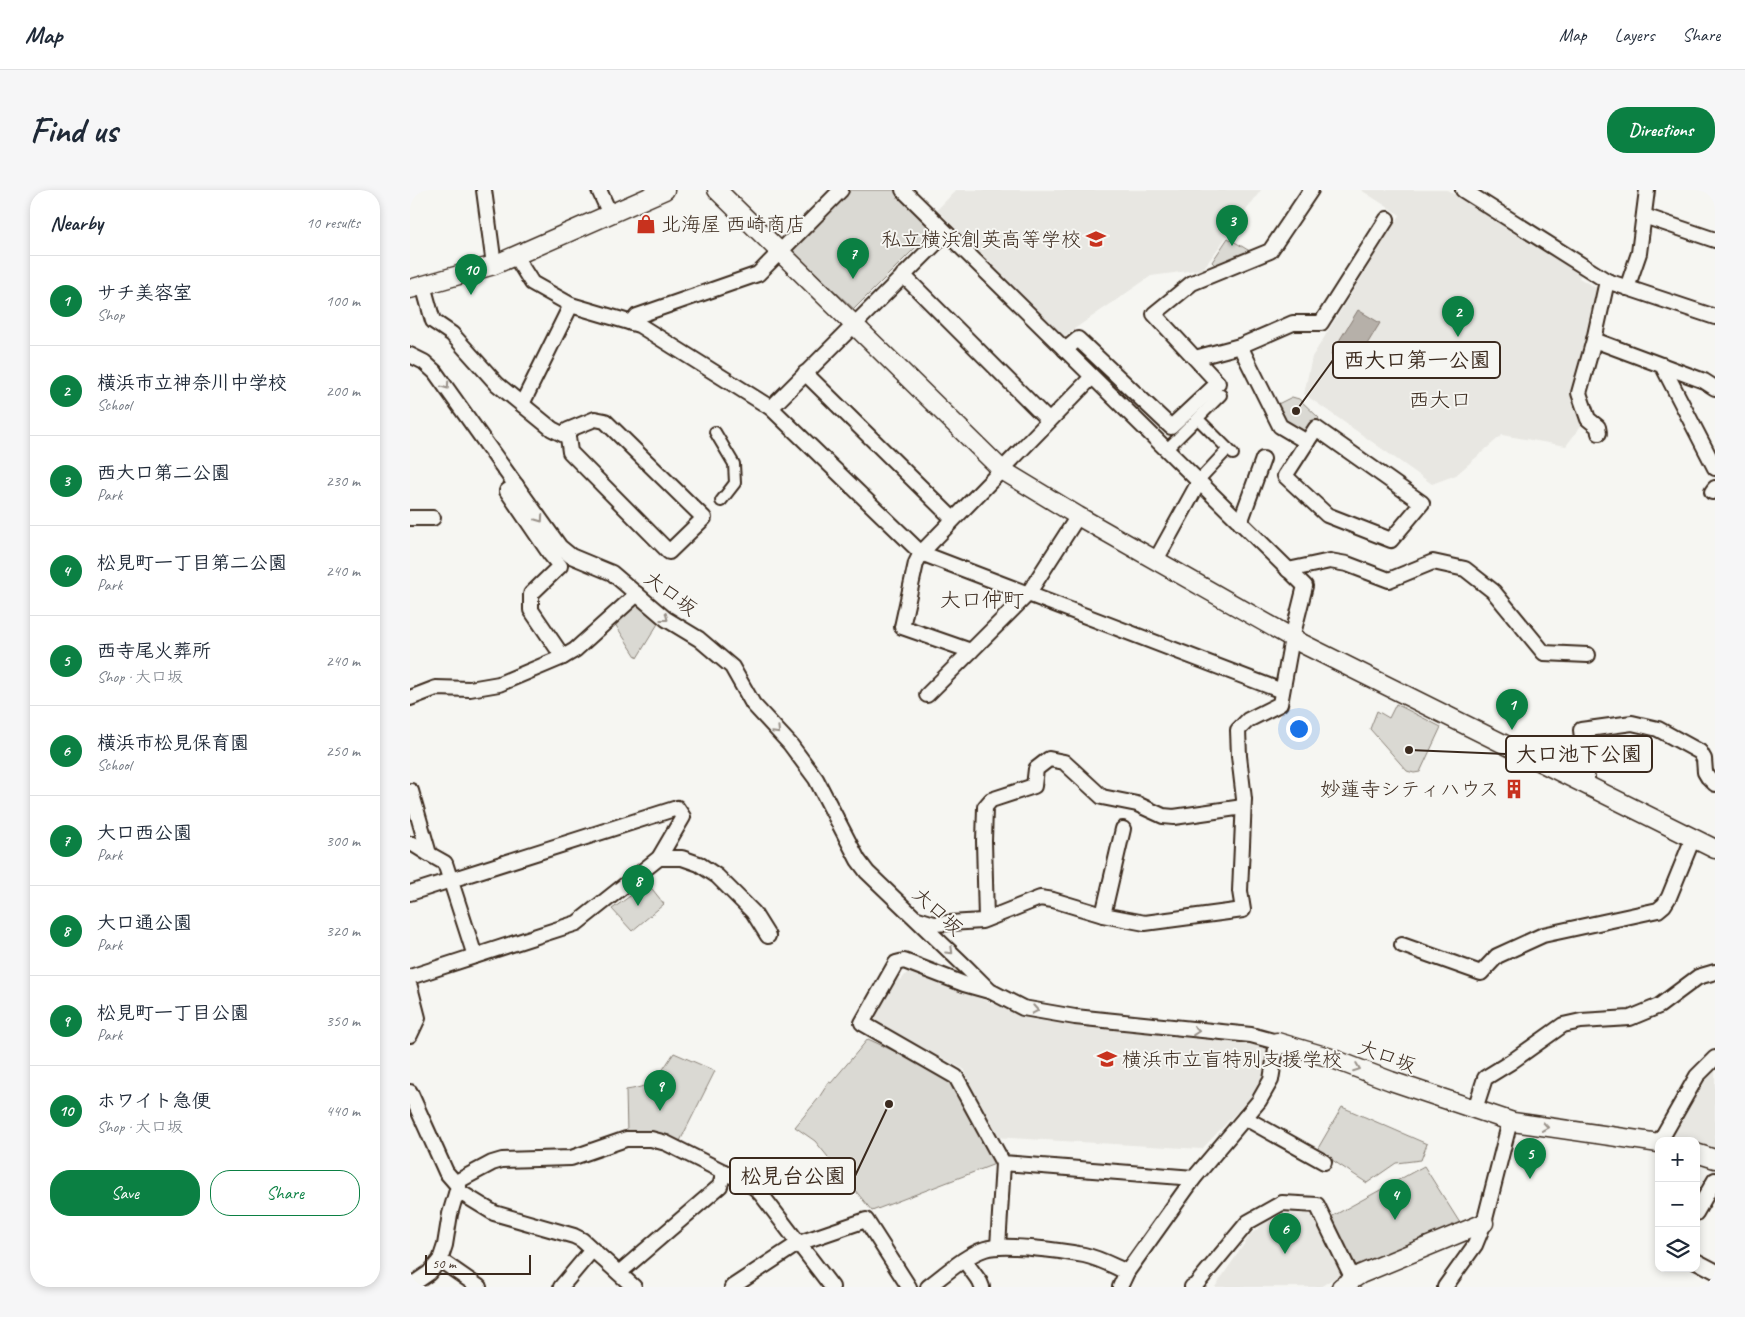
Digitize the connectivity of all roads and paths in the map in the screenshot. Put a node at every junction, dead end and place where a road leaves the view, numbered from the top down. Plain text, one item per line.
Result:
1 (484, 190) edge
2 (599, 190) edge
3 (666, 190) edge
4 (717, 190) edge
5 (841, 190) edge
6 (903, 190) edge
7 (1312, 190) edge
8 (1463, 190) edge
9 (1646, 190) edge
10 (610, 214) junction
11 (1644, 216) junction
12 (1387, 219) dead end
13 (946, 233) junction
14 (1715, 240) edge
15 (781, 251) junction
16 (515, 256) junction
17 (494, 265) junction
18 (903, 275) junction
19 (1607, 281) junction
20 (417, 287) edge
21 (1627, 288) junction
22 (571, 305) junction
23 (1715, 317) edge
24 (630, 323) junction
25 (854, 324) junction
26 (1594, 340) junction
27 (1240, 346) junction
28 (1065, 350) junction
29 (410, 355) edge
30 (1195, 358) junction
31 (1662, 365) junction
32 (805, 373) junction
33 (1092, 377) junction
34 (1715, 388) edge
35 (1221, 396) dead end
36 (522, 404) junction
37 (771, 408) junction
38 (1198, 419) junction
39 (1049, 421) junction
40 (715, 432) dead end
41 (1599, 433) dead end
42 (568, 437) junction
43 (1307, 442) junction
44 (1166, 450) junction
45 (1263, 459) dead end
46 (1715, 468) edge
47 (1002, 470) junction
48 (1199, 482) junction
49 (516, 485) junction
50 (721, 501) dead end
51 (1078, 516) junction
52 (410, 518) edge
53 (433, 518) dead end
54 (953, 519) junction
55 (1240, 523) junction
56 (921, 553) junction
57 (1156, 560) junction
58 (1288, 570) junction
59 (637, 594) junction
60 (1028, 594) junction
61 (1292, 638) junction
62 (971, 652) junction
63 (1588, 655) dead end
64 (563, 657) junction
65 (1282, 691) junction
66 (927, 695) dead end
67 (410, 698) edge
68 (1715, 784) edge
69 (1588, 786) junction
70 (411, 790) edge
71 (1243, 807) junction
72 (1123, 829) dead end
73 (1694, 838) junction
74 (410, 844) edge
75 (1715, 849) edge
76 (429, 854) junction
77 (659, 858) junction
78 (452, 880) junction
79 (410, 893) edge
80 (1103, 914) junction
81 (915, 918) junction
82 (986, 919) junction
83 (768, 936) dead end
84 (1402, 945) dead end
85 (475, 956) junction
86 (1715, 972) edge
87 (410, 977) edge
88 (410, 987) edge
89 (990, 992) junction
90 (410, 1035) edge
91 (1277, 1042) junction
92 (1715, 1058) edge
93 (411, 1098) edge
94 (1475, 1109) junction
95 (1245, 1118) junction
96 (1510, 1121) junction
97 (1662, 1137) edge
98 (1655, 1141) edge
99 (1700, 1154) edge
100 (1715, 1159) edge
101 (1324, 1162) dead end
102 (1003, 1163) junction
103 (724, 1172) junction
104 (1194, 1178) junction
105 (1715, 1180) edge
106 (458, 1189) junction
107 (1700, 1206) edge
108 (1484, 1223) junction
109 (799, 1243) junction
110 (998, 1247) junction
111 (592, 1250) junction
112 (440, 1260) junction
113 (964, 1260) junction
114 (1700, 1263) edge
115 (1715, 1271) edge
116 (1127, 1272) junction
117 (619, 1273) junction
118 (1347, 1283) edge
119 (410, 1286) edge
120 (479, 1287) edge
121 (561, 1287) edge
122 (634, 1287) edge
123 (732, 1287) edge
124 (832, 1287) edge
125 (909, 1287) edge
126 (928, 1287) edge
127 (982, 1287) edge
128 (1120, 1287) edge
129 (1192, 1287) edge
130 (1445, 1287) edge

1 - 17 street
2 - 10 street
3 - 10 street
4 - 15 street
5 - 15 street
6 - 13 street
7 - 30 street
8 - 19 street
9 - 11 street
10 - 16 street
11 - 14 street
11 - 21 street
12 - 27 street
13 - 18 street
13 - 28 street
15 - 24 street
15 - 25 street
16 - 17 street
16 - 22 street
17 - 20 street
18 - 25 street
18 - 39 street
19 - 21 street
19 - 26 street
20 - 36 street
21 - 23 street
22 - 24 street
22 - 36 street
24 - 37 street
25 - 32 street
25 - 47 street
26 - 31 street
26 - 41 street
27 - 30 street
27 - 43 street
28 - 30 street
28 - 33 street
29 -> 49 street, 大口坂
31 - 34 street
31 - 46 street
32 - 37 street
32 - 54 street
33 - 39 street
33 - 44 street
35 - 38 street
36 - 42 street
37 - 56 street
38 - 44 street
38 - 48 street
39 - 47 street
40 - 50 street
42 - 42 street
43 - 43 street
44 - 48 street
45 - 55 street
47 - 51 street
47 - 54 street
48 - 55 street
48 - 57 street
49 -> 59 street, 大口坂
49 - 64 street
51 - 57 street
51 - 60 street
52 - 53 street
54 - 56 street
55 - 58 street
56 - 60 street
56 - 62 street
57 - 61 street
58 - 61 street
58 - 63 street
59 - 64 street
59 -> 81 street, 大口坂
60 - 62 street
60 - 65 street
61 - 65 street
61 - 69 street
62 - 66 street
64 - 67 street
65 - 71 street
68 - 69 street
69 - 73 street
70 - 76 street
71 - 80 street
71 - 82 street
72 - 80 street
73 - 75 street
73 - 84 street
74 - 76 street
76 - 78 street
77 - 78 street
77 - 83 street
77 - 85 street
78 - 79 street
78 - 85 street
80 - 82 street
81 - 82 street
81 -> 89 street, 大口坂
85 - 87 street
86 - 94 street
88 - 90 street
89 -> 91 street, 大口坂
89 - 102 street
91 -> 94 street, 大口坂
91 - 95 street
92 - 97 street
93 - 106 street
94 - 96 street, 大口坂
95 - 101 street
95 - 104 street
96 -> 98 street, 大口坂
96 - 108 street
99 - 100 street
102 - 104 street
102 - 110 street
103 - 106 street
103 - 109 street
103 - 117 street
104 - 116 street
105 - 107 street
106 - 111 street
106 - 112 street
108 - 118 street
108 - 130 street
109 - 123 street
109 - 124 street
109 - 125 street
110 - 113 street
110 - 116 street
111 - 117 street
111 - 121 street
112 - 119 street
112 - 120 street
113 - 126 street
113 - 127 street
114 - 115 street
116 - 128 street
117 - 122 street
118 - 129 street

